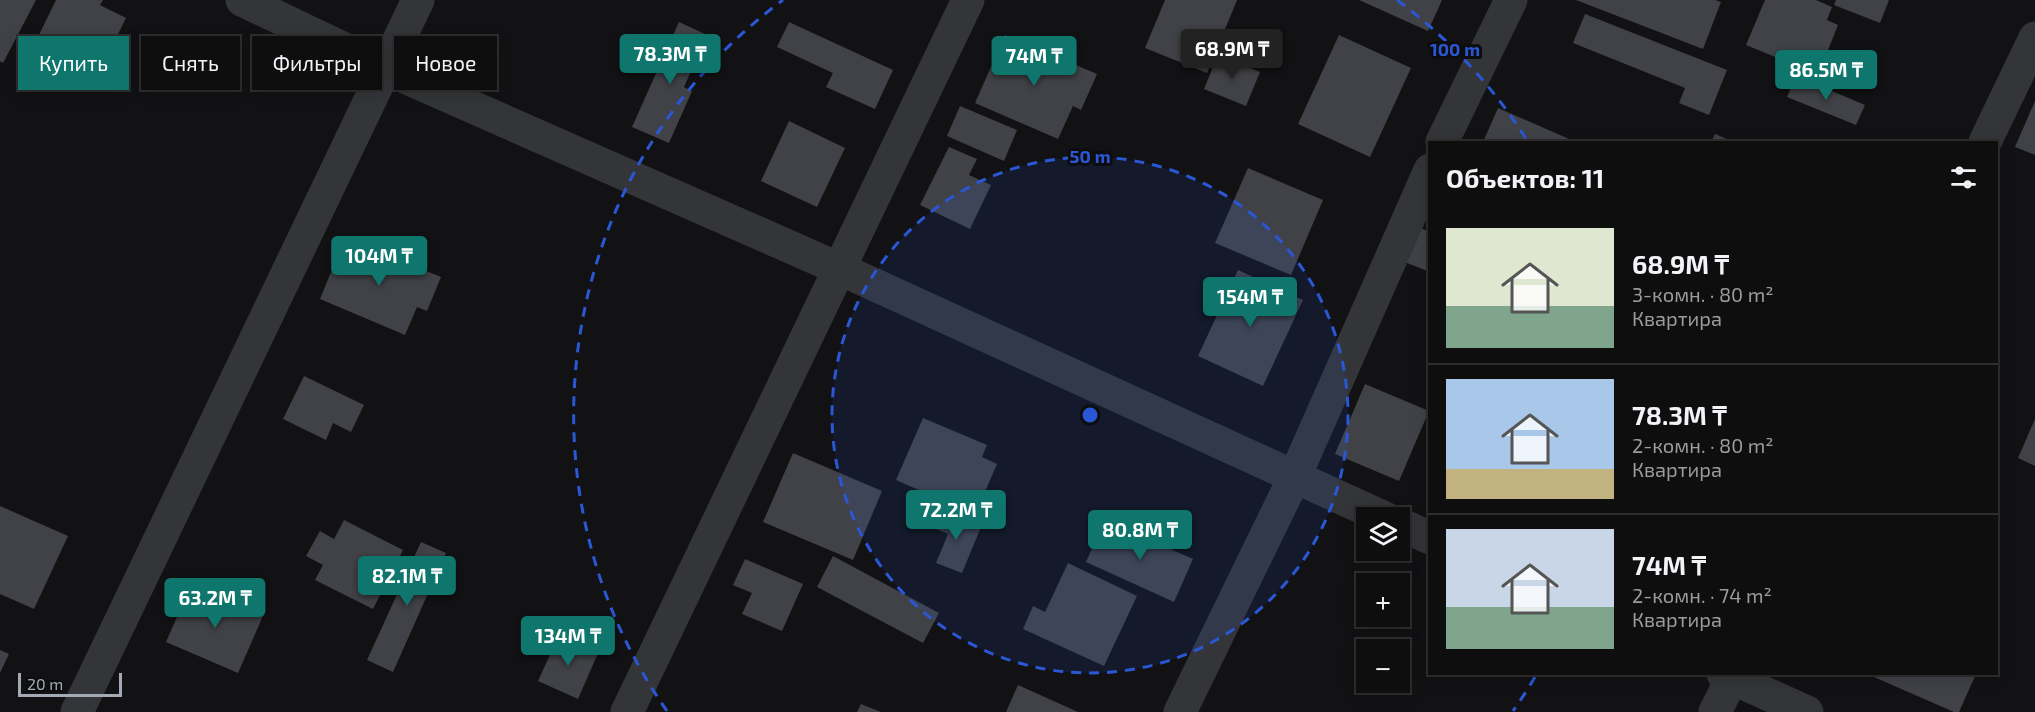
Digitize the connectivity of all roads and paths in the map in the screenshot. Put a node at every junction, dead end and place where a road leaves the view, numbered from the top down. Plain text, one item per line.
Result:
1 (242, 0) edge
2 (418, 0) edge
3 (968, 0) edge
4 (1511, 0) edge
5 (2035, 38) edge
6 (384, 68) junction
7 (1442, 141) edge
8 (1985, 141) edge
9 (1428, 175) edge
10 (840, 269) junction
11 (1295, 476) junction
12 (1361, 507) edge
13 (1410, 529) edge
14 (1428, 537) edge
15 (1730, 675) edge
16 (77, 712) edge
17 (627, 712) edge
18 (1180, 712) edge
19 (1715, 712) edge
20 (1807, 712) edge

1 - 6 street
2 - 6 street
3 - 10 street
4 - 7 street
5 - 8 street
6 - 10 street
6 - 16 street
9 - 11 street
10 - 11 street
10 - 17 street
11 - 12 street
11 - 18 street
13 - 14 street
15 - 19 street
15 - 20 street

